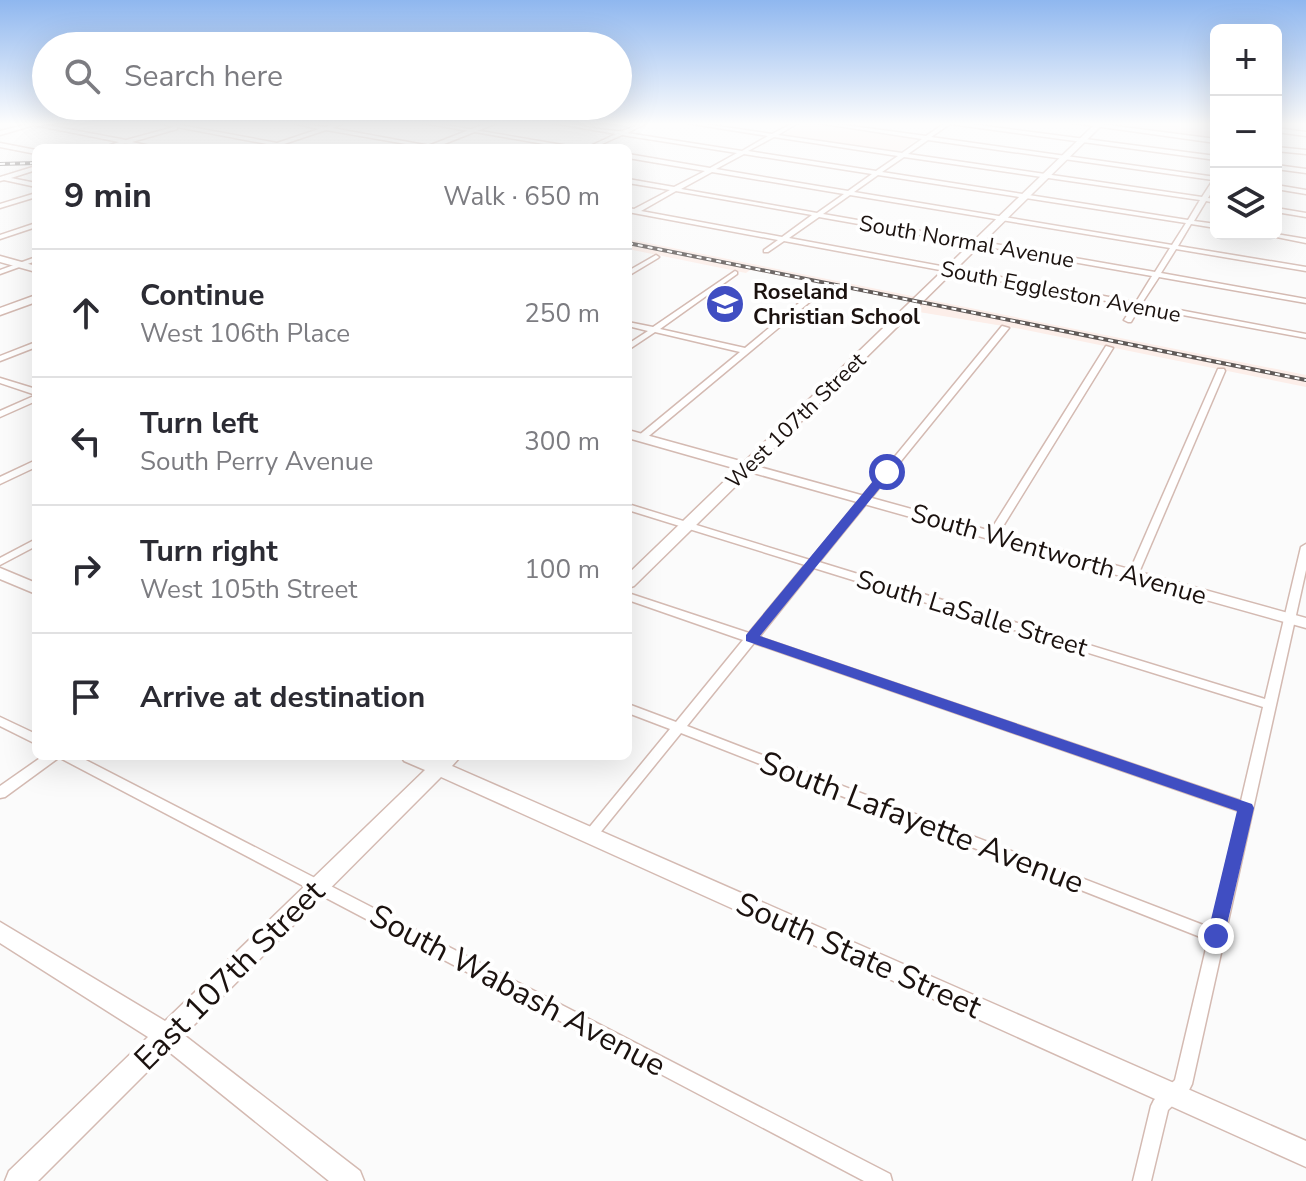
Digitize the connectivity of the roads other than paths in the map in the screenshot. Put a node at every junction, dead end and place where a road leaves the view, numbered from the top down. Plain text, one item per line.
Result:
1 (1, 178) edge
2 (696, 178) edge
3 (759, 178) edge
4 (869, 178) edge
5 (908, 178) edge
6 (1043, 178) edge
7 (1059, 178) edge
8 (632, 182) edge
9 (32, 184) edge
10 (1282, 188) edge
11 (675, 190) junction
12 (1210, 190) edge
13 (1306, 192) edge
14 (849, 193) junction
15 (32, 196) edge
16 (1024, 197) junction
17 (1204, 200) junction
18 (1210, 200) edge
19 (0, 206) edge
20 (1282, 211) edge
21 (632, 212) edge
22 (632, 212) edge
23 (818, 215) junction
24 (1306, 215) edge
25 (1002, 219) junction
26 (1189, 222) junction
27 (1210, 225) edge
28 (32, 226) edge
29 (0, 237) edge
30 (1282, 237) edge
31 (783, 239) junction
32 (1306, 241) edge
33 (977, 243) junction
34 (1174, 247) junction
35 (766, 251) dead end
36 (656, 257) dead end
37 (0, 259) edge
38 (32, 260) edge
39 (20, 265) junction
40 (32, 268) edge
41 (1306, 269) edge
42 (949, 270) junction
43 (0, 272) edge
44 (632, 272) edge
45 (735, 273) dead end
46 (1157, 274) junction
47 (32, 300) edge
48 (808, 300) dead end
49 (1306, 301) edge
50 (1138, 305) junction
51 (0, 312) edge
52 (1128, 320) dead end
53 (632, 325) edge
54 (1005, 328) dead end
55 (654, 330) junction
56 (1306, 336) edge
57 (632, 345) edge
58 (32, 346) edge
59 (1109, 348) dead end
60 (746, 351) junction
61 (0, 359) edge
62 (1221, 371) dead end
63 (0, 380) edge
64 (32, 393) edge
65 (32, 397) edge
66 (0, 414) edge
67 (635, 436) edge
68 (32, 465) edge
69 (747, 467) junction
70 (0, 481) edge
71 (864, 500) junction
72 (632, 508) edge
73 (688, 525) junction
74 (992, 536) junction
75 (32, 544) edge
76 (1306, 547) edge
77 (0, 562) edge
78 (812, 564) junction
79 (0, 573) edge
80 (1133, 575) junction
81 (632, 579) edge
82 (32, 587) edge
83 (632, 597) edge
84 (1289, 619) junction
85 (1306, 623) edge
86 (751, 638) junction
87 (1270, 705) junction
88 (632, 710) edge
89 (0, 721) edge
90 (678, 727) junction
91 (32, 738) edge
92 (46, 760) edge
93 (75, 760) edge
94 (445, 762) edge
95 (0, 793) edge
96 (1246, 808) junction
97 (590, 835) junction
98 (319, 885) junction
99 (0, 931) edge
100 (1216, 936) junction
101 (167, 1036) junction
102 (1172, 1094) junction
103 (1306, 1154) edge
104 (19, 1181) edge
105 (350, 1181) edge
106 (883, 1181) edge
107 (1142, 1181) edge

1 - 9 street
2 - 11 street
3 - 14 street
4 - 14 street
5 - 16 street
6 - 16 street, West 107th Street
7 - 17 street
8 - 11 street, South Normal Avenue
10 - 13 street
11 - 21 street
11 - 23 street, South Normal Avenue
12 - 17 street
14 - 23 street
14 - 25 street
15 - 19 street
16 - 25 street, West 107th Street
16 - 26 street
17 - 18 street
17 - 26 street
20 - 24 street
22 - 31 street, South Eggleston Avenue
23 - 31 street
23 - 33 street, South Normal Avenue
25 - 33 street, West 107th Street
25 - 34 street
26 - 27 street
26 - 34 street
28 - 29 street
30 - 32 street
31 - 35 street
31 - 42 street, South Eggleston Avenue
33 - 42 street, West 107th Street
33 - 46 street, South Normal Avenue
34 - 41 street
34 - 46 street
36 - 44 street
37 - 39 street
38 - 39 street
39 - 40 street
39 - 43 street
42 - 50 street, South Eggleston Avenue
42 - 69 street, West 107th Street
45 - 55 street
46 - 49 street, South Normal Avenue
46 - 50 street
47 - 51 street
48 - 60 street
50 - 52 street
50 - 56 street, South Eggleston Avenue
53 - 55 street
54 - 71 street
55 - 57 street
55 - 60 street
58 - 61 street
59 - 74 street
60 - 67 street
62 - 80 street
63 - 64 street
65 - 66 street
67 - 69 street, South Wentworth Avenue
68 - 70 street
69 - 71 street, South Wentworth Avenue
69 - 73 street, West 107th Street
71 - 74 street, South Wentworth Avenue
71 - 78 street
72 - 73 street, South LaSalle Street
73 - 78 street, South LaSalle Street
73 - 81 street, West 107th Street
74 - 80 street, South Wentworth Avenue
75 - 77 street
76 - 84 street
78 - 86 street
78 - 87 street, South LaSalle Street
79 - 82 street
80 - 84 street, South Wentworth Avenue
83 - 86 street
84 - 85 street, South Wentworth Avenue
84 - 87 street
86 - 90 street
86 - 96 street
87 - 96 street
88 - 90 street, South Lafayette Avenue
89 - 91 street
90 - 97 street
90 - 100 street, South Lafayette Avenue
92 - 95 street
93 - 98 street, South Wabash Avenue
94 - 97 street, South State Street
94 - 98 street, East 107th Street
96 - 100 street
97 - 102 street, South State Street
98 - 101 street, East 107th Street
98 - 106 street, South Wabash Avenue
99 - 101 street
100 - 102 street
101 - 104 street, East 107th Street
101 - 105 street
102 - 103 street, South State Street
102 - 107 street

